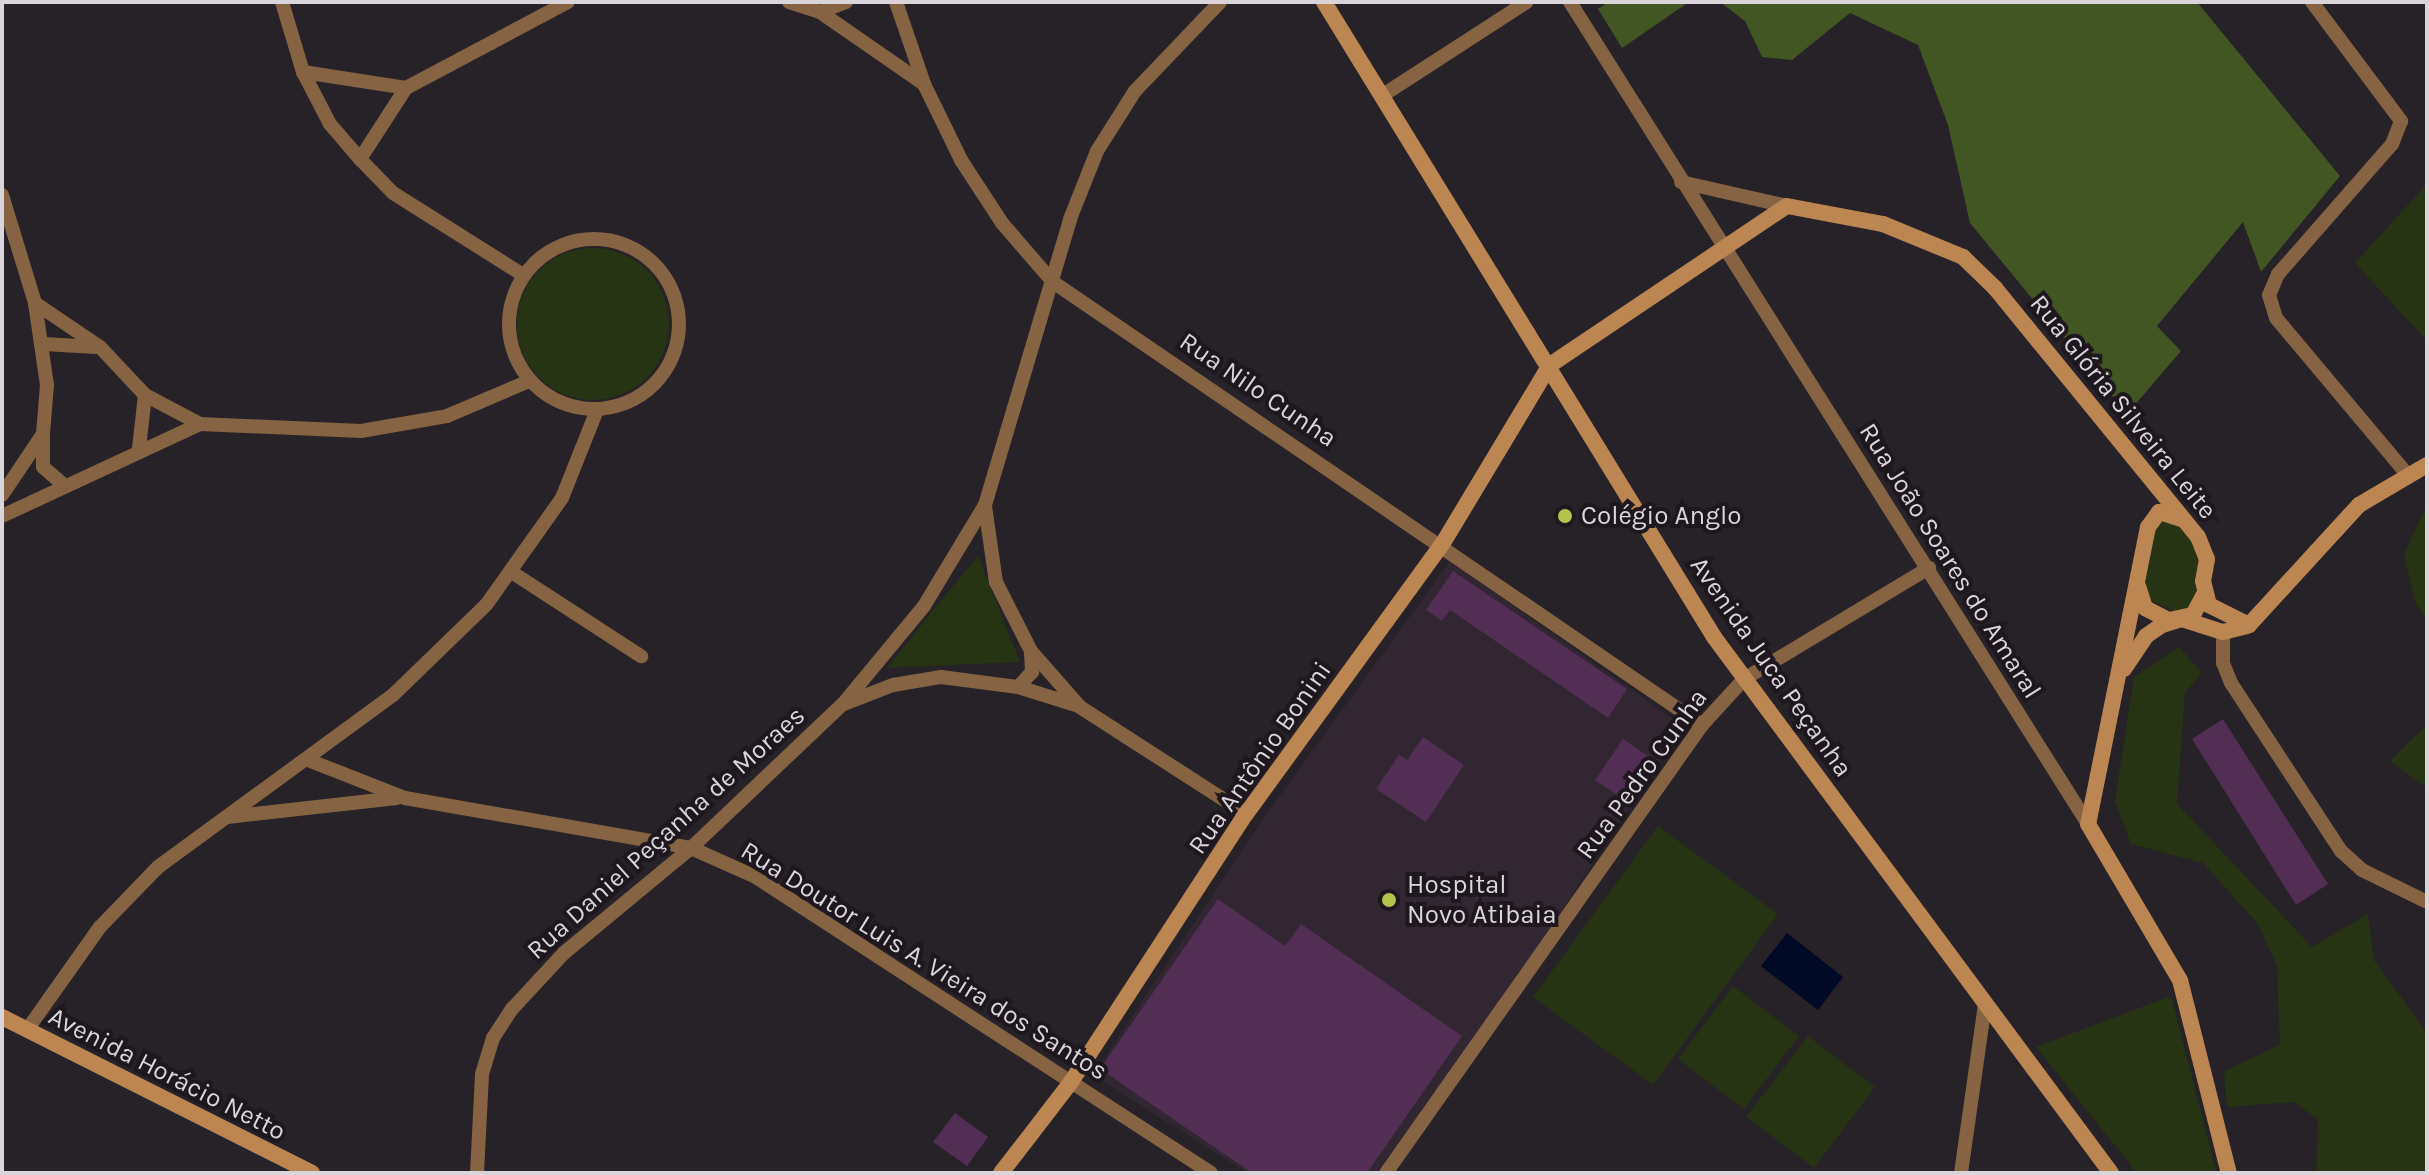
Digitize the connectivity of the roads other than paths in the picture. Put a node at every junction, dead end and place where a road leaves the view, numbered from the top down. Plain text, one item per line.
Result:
1 (282, 2) edge
2 (568, 2) edge
3 (789, 2) edge
4 (846, 2) edge
5 (896, 2) edge
6 (1220, 2) edge
7 (1527, 2) edge
8 (1570, 2) edge
9 (2312, 2) edge
10 (1327, 4) edge
11 (820, 12) junction
12 (303, 72) junction
13 (924, 84) junction
14 (406, 88) junction
15 (1383, 95) junction
16 (360, 159) junction
17 (1681, 182) junction
18 (2, 195) edge
19 (1787, 206) junction
20 (1722, 251) junction
21 (523, 275) junction
22 (1053, 282) junction
23 (35, 303) junction
24 (44, 344) junction
25 (100, 347) junction
26 (1550, 365) junction
27 (529, 381) junction
28 (145, 395) junction
29 (597, 410) junction
30 (200, 424) junction
31 (43, 434) junction
32 (139, 448) junction
33 (2427, 465) edge
34 (2407, 474) junction
35 (64, 485) junction
36 (2, 495) edge
37 (985, 505) junction
38 (2, 516) edge
39 (2187, 522) junction
40 (1443, 543) junction
41 (1929, 568) junction
42 (513, 573) junction
43 (2137, 581) junction
44 (2204, 594) junction
45 (2182, 619) junction
46 (2249, 625) junction
47 (2223, 632) junction
48 (1031, 651) junction
49 (641, 656) dead end
50 (1744, 679) junction
51 (1018, 687) junction
52 (2112, 701) junction
53 (843, 704) junction
54 (1080, 707) junction
55 (1702, 725) junction
56 (308, 760) junction
57 (405, 798) junction
58 (1246, 814) junction
59 (223, 818) junction
60 (2088, 824) junction
61 (691, 848) junction
62 (2427, 902) edge
63 (1985, 1005) junction
64 (2, 1017) edge
65 (27, 1030) junction
66 (1071, 1082) junction
67 (312, 1173) edge
68 (477, 1173) edge
69 (1001, 1173) edge
70 (1211, 1173) edge
71 (1386, 1173) edge
72 (1961, 1173) edge
73 (2111, 1173) edge
74 (2229, 1173) edge

1 - 12 street
2 - 14 street
3 - 11 street
4 - 11 street
5 - 13 street, Rua Nilo Cunha
6 - 22 street, Rua Daniel Peçanha de Moraes
7 - 15 street
8 - 17 street, Rua João Soares do Amaral
9 - 34 street
10 - 15 main road, Avenida Juca Peçanha
11 - 13 street
12 - 14 street
12 - 16 street
13 - 22 street, Rua Nilo Cunha
14 - 16 street
15 - 26 main road, Avenida Juca Peçanha
16 - 21 street
17 - 19 street
17 - 20 street, Rua João Soares do Amaral
18 - 23 street
19 - 20 main road
19 - 39 main road, Rua Glória Silveira Leite
20 - 26 main road
20 - 41 street, Rua João Soares do Amaral
21 - 27 street
21 - 29 street
22 - 37 street, Rua Daniel Peçanha de Moraes
22 - 40 street, Rua Nilo Cunha
23 - 24 street
23 - 25 street
24 - 25 street
24 - 31 street
25 - 28 street
26 - 40 main road, Rua Antônio Bonini
26 - 50 main road, Avenida Juca Peçanha
27 - 29 street
27 - 30 street
28 - 30 street
28 - 32 street
29 - 42 street
30 - 32 street
31 - 35 street
31 - 36 street
32 - 35 street
33 - 34 main road
34 - 46 main road
35 - 38 street
37 - 48 street
37 - 53 street, Rua Daniel Peçanha de Moraes
39 - 43 main road
39 - 44 main road, Rua Glória Silveira Leite
40 - 55 street, Rua Nilo Cunha
40 - 58 main road, Rua Antônio Bonini
41 - 50 street, Rua Pedro Cunha
41 - 60 street, Rua João Soares do Amaral
42 - 49 street
42 - 56 street
43 - 45 main road
43 - 52 main road
44 - 45 main road
44 - 46 main road
45 - 47 main road
45 - 52 main road
46 - 47 main road
47 - 62 street
48 - 51 street
48 - 54 street
50 - 55 street, Rua Pedro Cunha
50 - 63 main road, Avenida Juca Peçanha
51 - 53 street
51 - 54 street
52 - 60 main road
53 - 61 street, Rua Daniel Peçanha de Moraes
54 - 58 street
55 - 71 street, Rua Pedro Cunha
56 - 57 street, Rua Doutor Luis A. Vieira dos Santos
56 - 59 street
57 - 59 street, Rua Doutor Luis A. Vieira dos Santos
57 - 61 street, Rua Doutor Luis A. Vieira dos Santos
58 - 66 main road, Rua Antônio Bonini
59 - 65 street
60 - 74 main road, Rua João Soares do Amaral
61 - 66 street, Rua Doutor Luis A. Vieira dos Santos
61 - 68 street, Rua Daniel Peçanha de Moraes
63 - 72 street
63 - 73 main road, Avenida Juca Peçanha
64 - 65 main road, Avenida Horácio Netto
65 - 67 main road, Avenida Horácio Netto
66 - 69 main road, Rua Antônio Bonini
66 - 70 street, Rua Doutor Luis A. Vieira dos Santos

